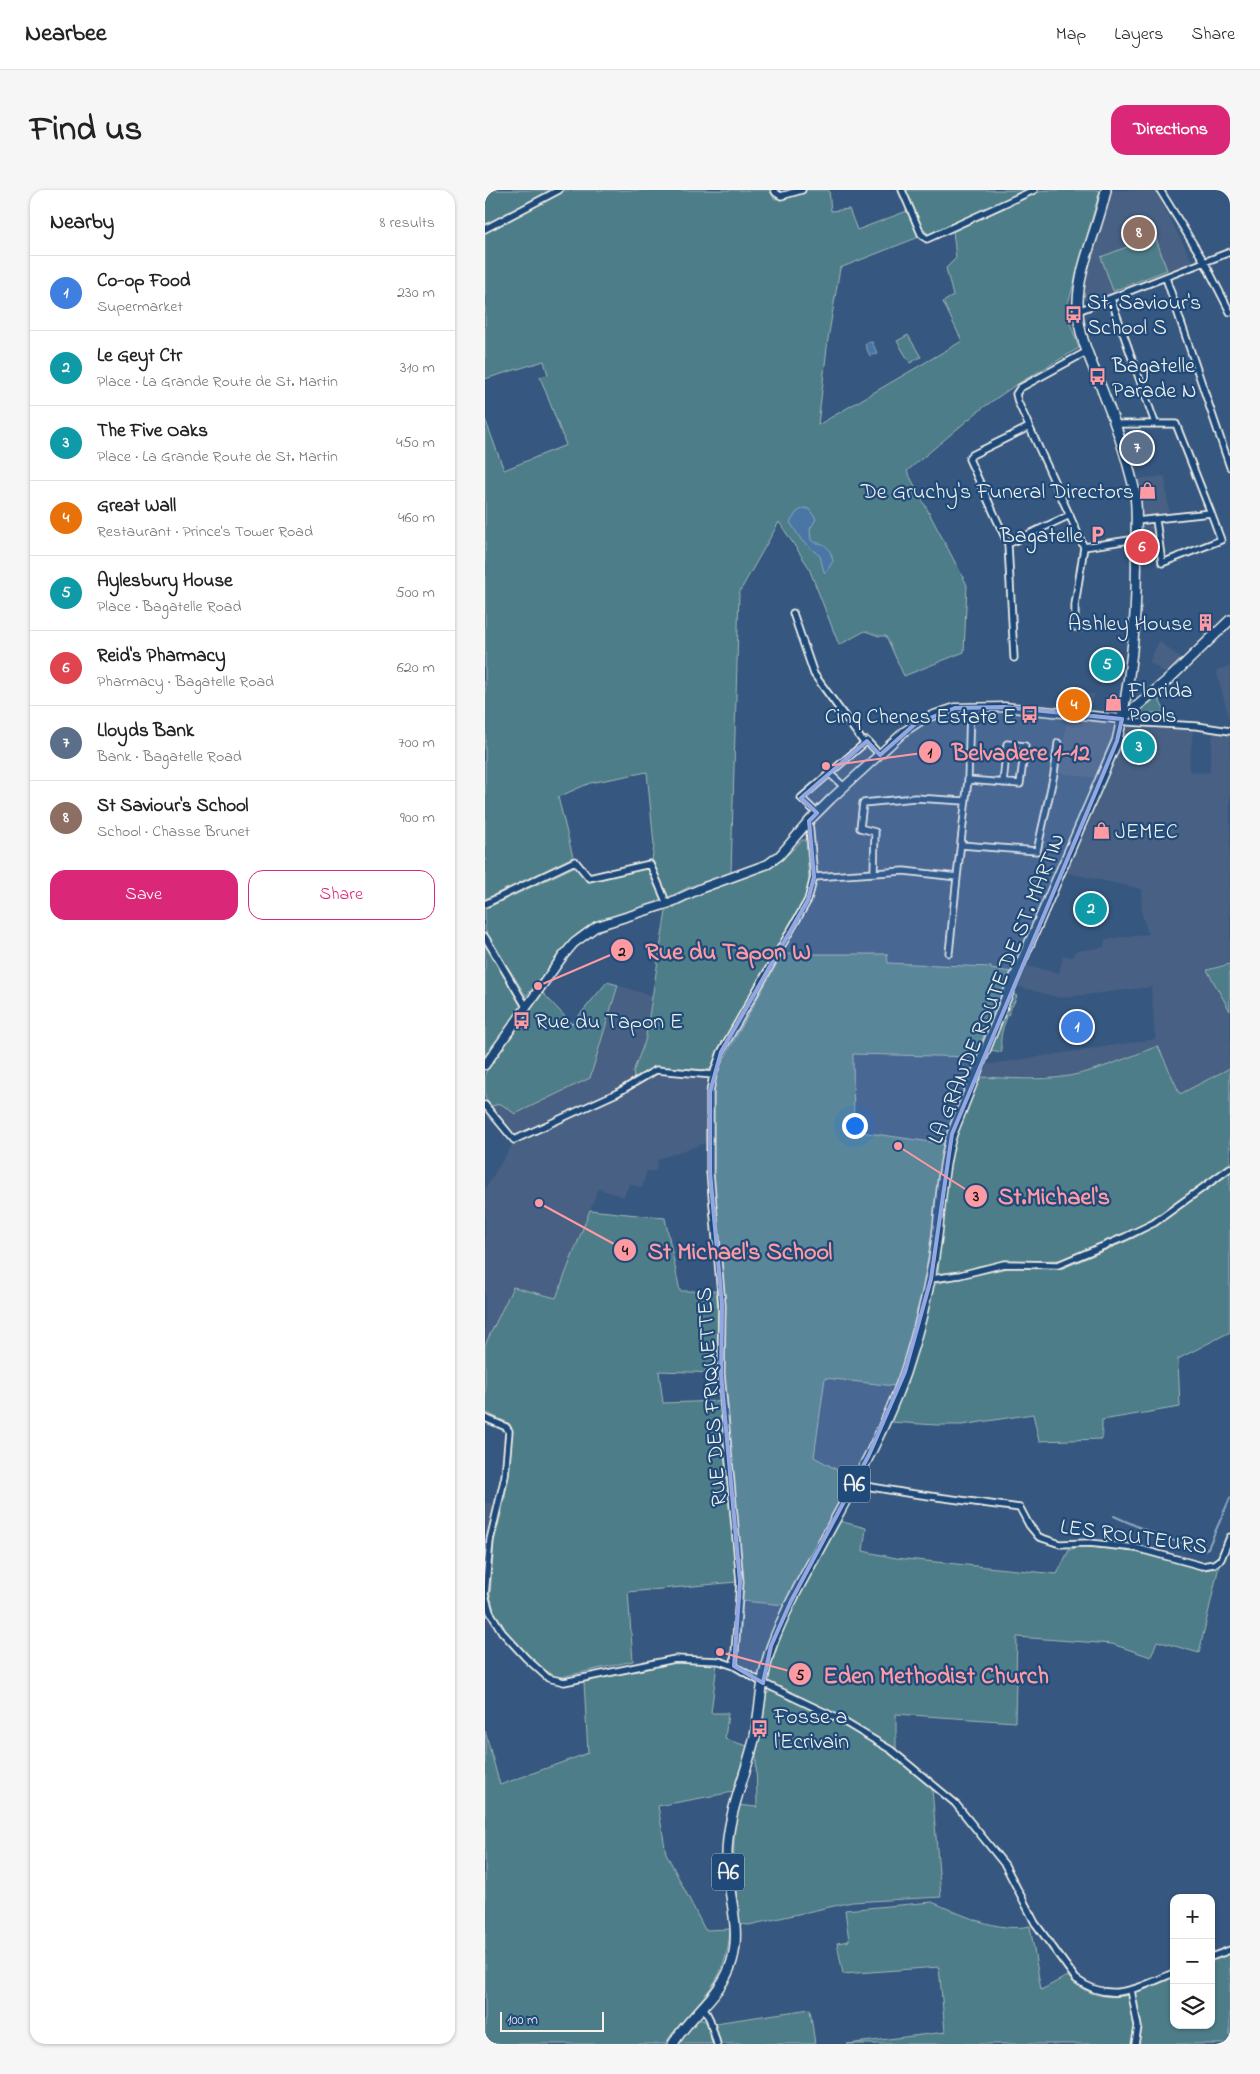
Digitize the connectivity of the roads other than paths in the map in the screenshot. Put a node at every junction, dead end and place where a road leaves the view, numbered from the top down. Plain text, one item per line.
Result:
1 (559, 190) edge
2 (775, 190) edge
3 (802, 190) edge
4 (902, 190) edge
5 (1034, 190) edge
6 (1106, 190) edge
7 (1160, 190) edge
8 (485, 229) edge
9 (1230, 252) edge
10 (1205, 263) junction
11 (1166, 278) junction
12 (1111, 299) junction
13 (1078, 311) junction
14 (1230, 312) edge
15 (1087, 352) junction
16 (1155, 423) junction
17 (1116, 424) junction
18 (1029, 427) junction
19 (1230, 467) edge
20 (1211, 513) junction
21 (1070, 515) junction
22 (1156, 520) junction
23 (1136, 521) junction
24 (1136, 539) junction
25 (1008, 544) junction
26 (1084, 547) junction
27 (793, 613) dead end
28 (1230, 620) edge
29 (1083, 627) dead end
30 (1014, 658) dead end
31 (1125, 698) junction
32 (1141, 704) junction
33 (970, 707) junction
34 (1122, 719) junction
35 (1230, 731) edge
36 (864, 743) junction
37 (1058, 743) dead end
38 (880, 755) junction
39 (829, 773) junction
40 (968, 780) junction
41 (1003, 783) junction
42 (841, 784) dead end
43 (965, 800) junction
44 (817, 813) junction
45 (809, 821) junction
46 (961, 845) junction
47 (874, 872) junction
48 (814, 877) junction
49 (957, 877) junction
50 (485, 904) edge
51 (667, 904) junction
52 (485, 937) edge
53 (949, 953) dead end
54 (527, 1008) junction
55 (485, 1064) edge
56 (713, 1075) junction
57 (485, 1105) edge
58 (1230, 1168) edge
59 (931, 1280) junction
60 (485, 1418) edge
61 (854, 1484) junction
62 (1230, 1537) edge
63 (485, 1595) edge
64 (734, 1666) junction
65 (763, 1683) junction
66 (1230, 1950) edge
67 (1215, 1956) edge
68 (1170, 1975) edge
69 (1131, 1990) junction
70 (704, 2008) junction
71 (673, 2044) edge
72 (717, 2044) edge
73 (1135, 2044) edge

1 - 8 street
2 - 3 street
4 - 5 street
6 - 13 main road, A6
7 - 10 street
9 - 10 street
10 - 11 street
10 - 14 street
11 - 12 street
11 - 19 street
12 - 13 street
12 - 16 street
13 - 15 main road, A6
15 - 17 main road, A6
15 - 18 street
16 - 17 street
16 - 20 street
17 - 23 main road, A6
18 - 21 street
18 - 25 street
20 - 22 street
20 - 22 street
21 - 25 street
21 - 26 street
22 - 23 street
23 - 24 main road, A6
24 - 26 street
24 - 31 main road, A6
25 - 30 street
26 - 29 street
27 - 36 street
28 - 32 main road
31 - 32 main road
31 - 34 main road, A6
32 - 34 main road
33 - 34 main road
33 - 38 main road
33 - 40 street
34 - 35 street
34 - 59 main road, LA GRANDE ROUTE DE ST. MARTIN / A6
36 - 38 street
36 - 39 street
37 - 46 street
38 - 44 main road
39 - 42 street
39 - 44 street
40 - 41 street
40 - 43 street
41 - 41 street
43 - 46 street
43 - 47 street
44 - 45 main road
45 - 48 street, RUE DES FRIQUETTES
45 - 51 main road
46 - 49 street
47 - 48 street
47 - 49 street
48 - 56 street, RUE DES FRIQUETTES
49 - 53 street
50 - 51 street
51 - 54 main road
52 - 54 street
54 - 55 main road
56 - 57 street
56 - 64 street, RUE DES FRIQUETTES
58 - 59 street
59 - 61 main road, A6
60 - 63 street
61 - 62 street, LES ROUTEURS
61 - 65 main road, A6
63 - 64 street
64 - 65 street
65 - 69 street
65 - 70 main road, A6
66 - 67 street
68 - 69 street
69 - 73 street
70 - 71 main road, A6
70 - 72 street

